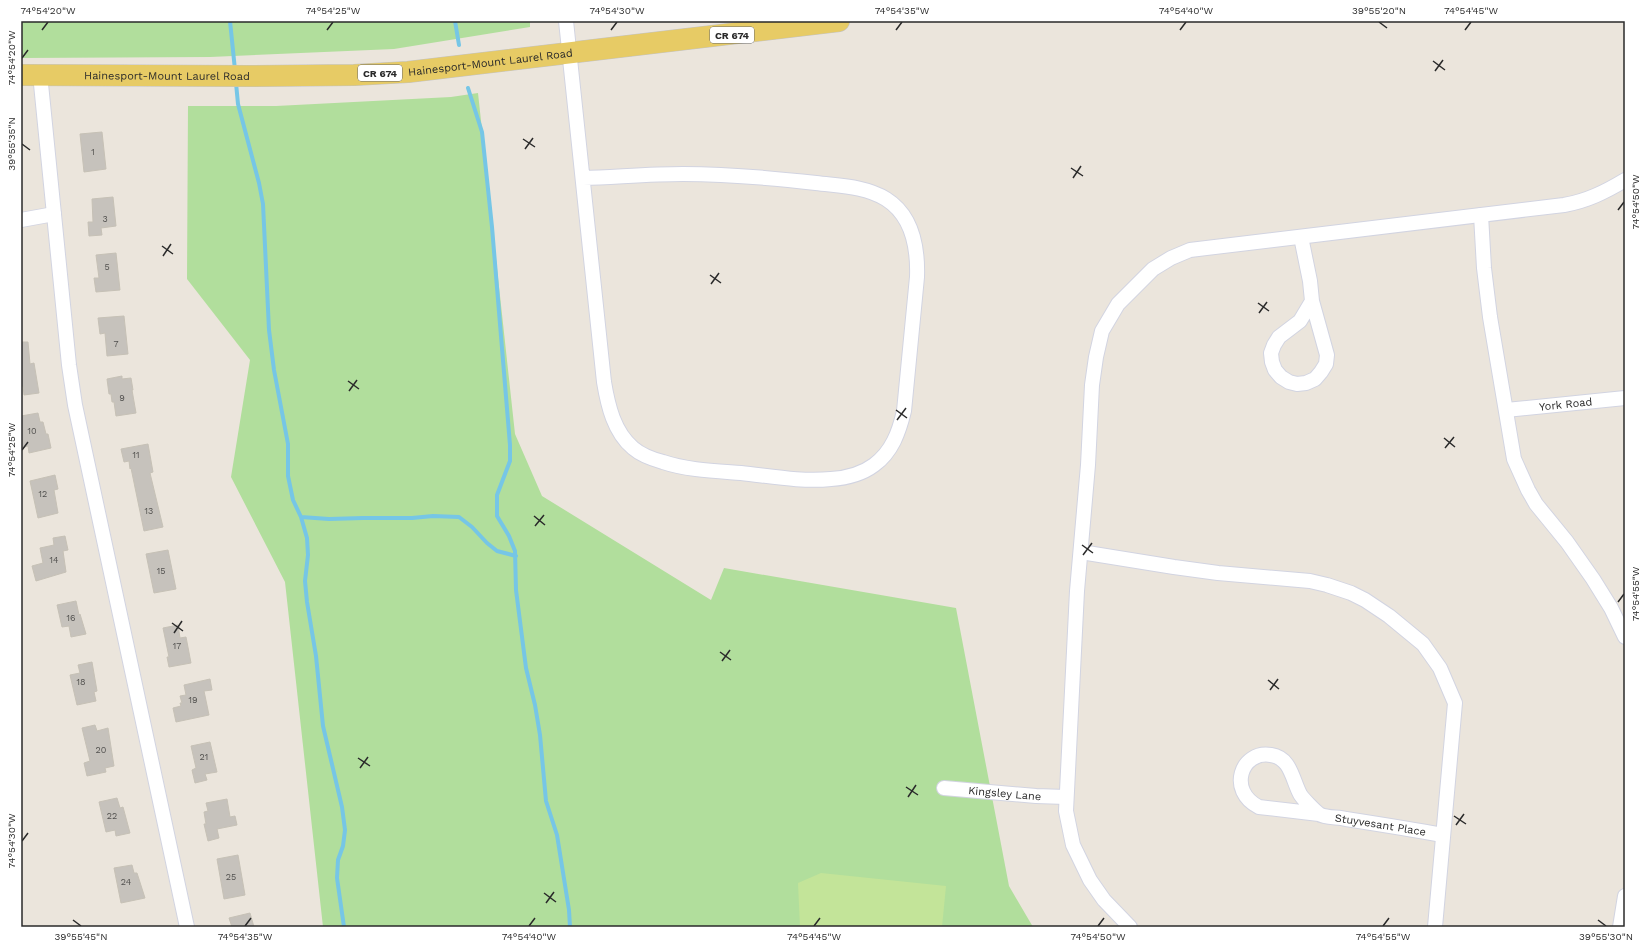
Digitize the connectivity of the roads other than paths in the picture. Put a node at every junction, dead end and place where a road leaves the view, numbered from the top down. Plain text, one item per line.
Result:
1 (566, 21) edge
2 (839, 21) edge
3 (570, 53) junction
4 (30, 75) edge
5 (583, 178) junction
6 (1625, 180) edge
7 (54, 214) junction
8 (1481, 215) junction
9 (21, 220) edge
10 (1301, 237) junction
11 (1312, 301) junction
12 (1625, 398) edge
13 (1506, 410) junction
14 (1081, 552) junction
15 (1625, 637) edge
16 (944, 788) dead end
17 (1066, 797) junction
18 (1319, 814) junction
19 (1443, 835) junction
20 (1625, 896) edge
21 (187, 927) edge
22 (1130, 927) edge
23 (1435, 927) edge
24 (1620, 927) edge

1 - 3 street
2 - 3 main road, Hainesport-Mount Laurel Road / CR 674
3 - 4 main road, Hainesport-Mount Laurel Road / CR 674
3 - 5 street
4 - 7 street
5 - 5 street
6 - 8 street
7 - 9 street
7 - 21 street
8 - 10 street
8 - 13 street
10 - 11 street
10 - 14 street
11 - 11 street
12 - 13 street, York Road
13 - 15 street
14 - 17 street
14 - 19 street
16 - 17 street, Kingsley Lane
17 - 22 street
18 - 18 street, Stuyvesant Place
18 - 19 street, Stuyvesant Place
19 - 23 street
20 - 24 street

